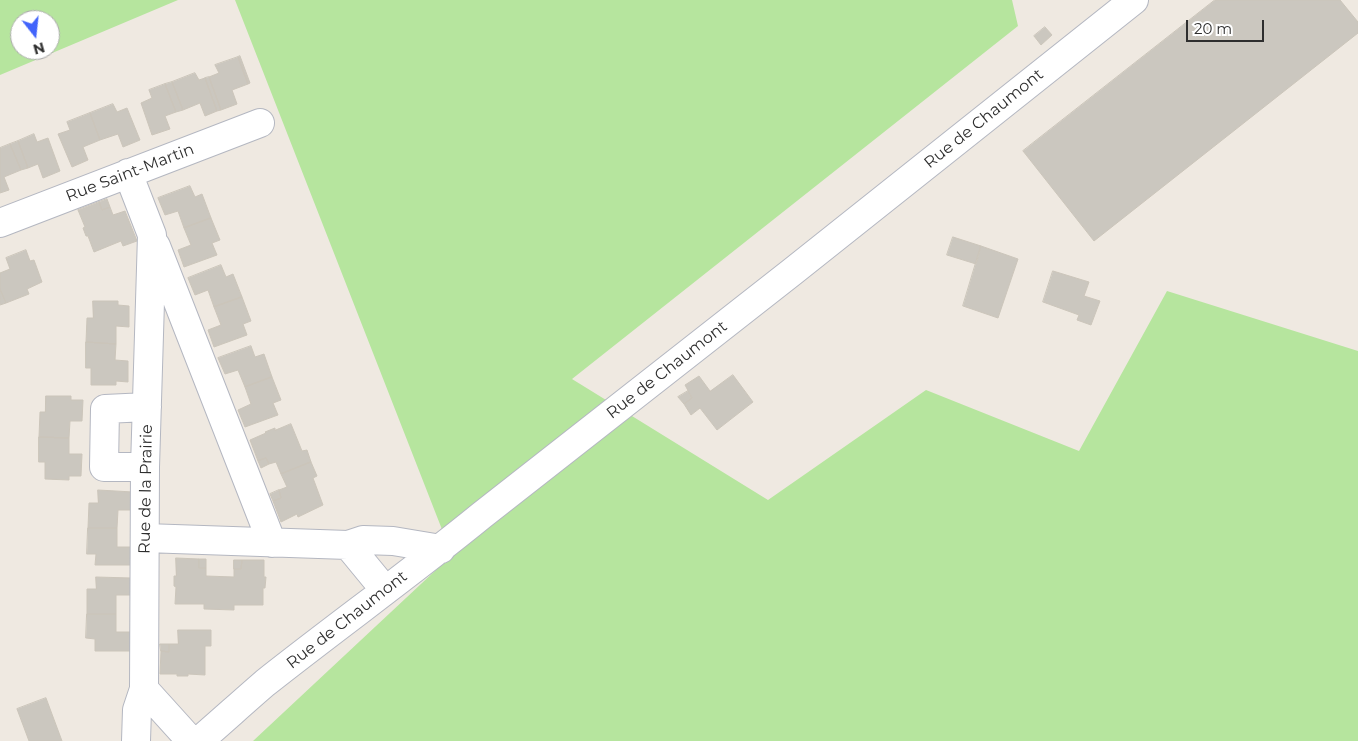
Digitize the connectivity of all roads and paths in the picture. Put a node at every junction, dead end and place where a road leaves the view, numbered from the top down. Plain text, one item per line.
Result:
1 (1134, 0) edge
2 (260, 123) dead end
3 (128, 173) junction
4 (0, 222) edge
5 (152, 236) junction
6 (147, 407) junction
7 (145, 468) junction
8 (145, 538) junction
9 (272, 543) junction
10 (348, 545) junction
11 (441, 549) junction
12 (385, 590) junction
13 (144, 689) junction
14 (136, 741) edge
15 (191, 741) edge
16 (199, 741) edge

1 - 11 street, Rue de Chaumont
2 - 3 street, Rue Saint-Martin
3 - 4 street, Rue Saint-Martin
3 - 5 street, Rue de la Prairie
5 - 6 street, Rue de la Prairie
5 - 9 street, Rue de la Prairie
6 - 7 street, Rue de la Prairie
6 - 7 street
7 - 8 street, Rue de la Prairie
8 - 9 street
8 - 13 street, Rue de la Prairie
9 - 10 street
10 - 11 street
10 - 12 street
11 - 12 street, Rue de Chaumont
12 - 16 street, Rue de Chaumont
13 - 14 street, Rue de la Prairie
13 - 15 street

